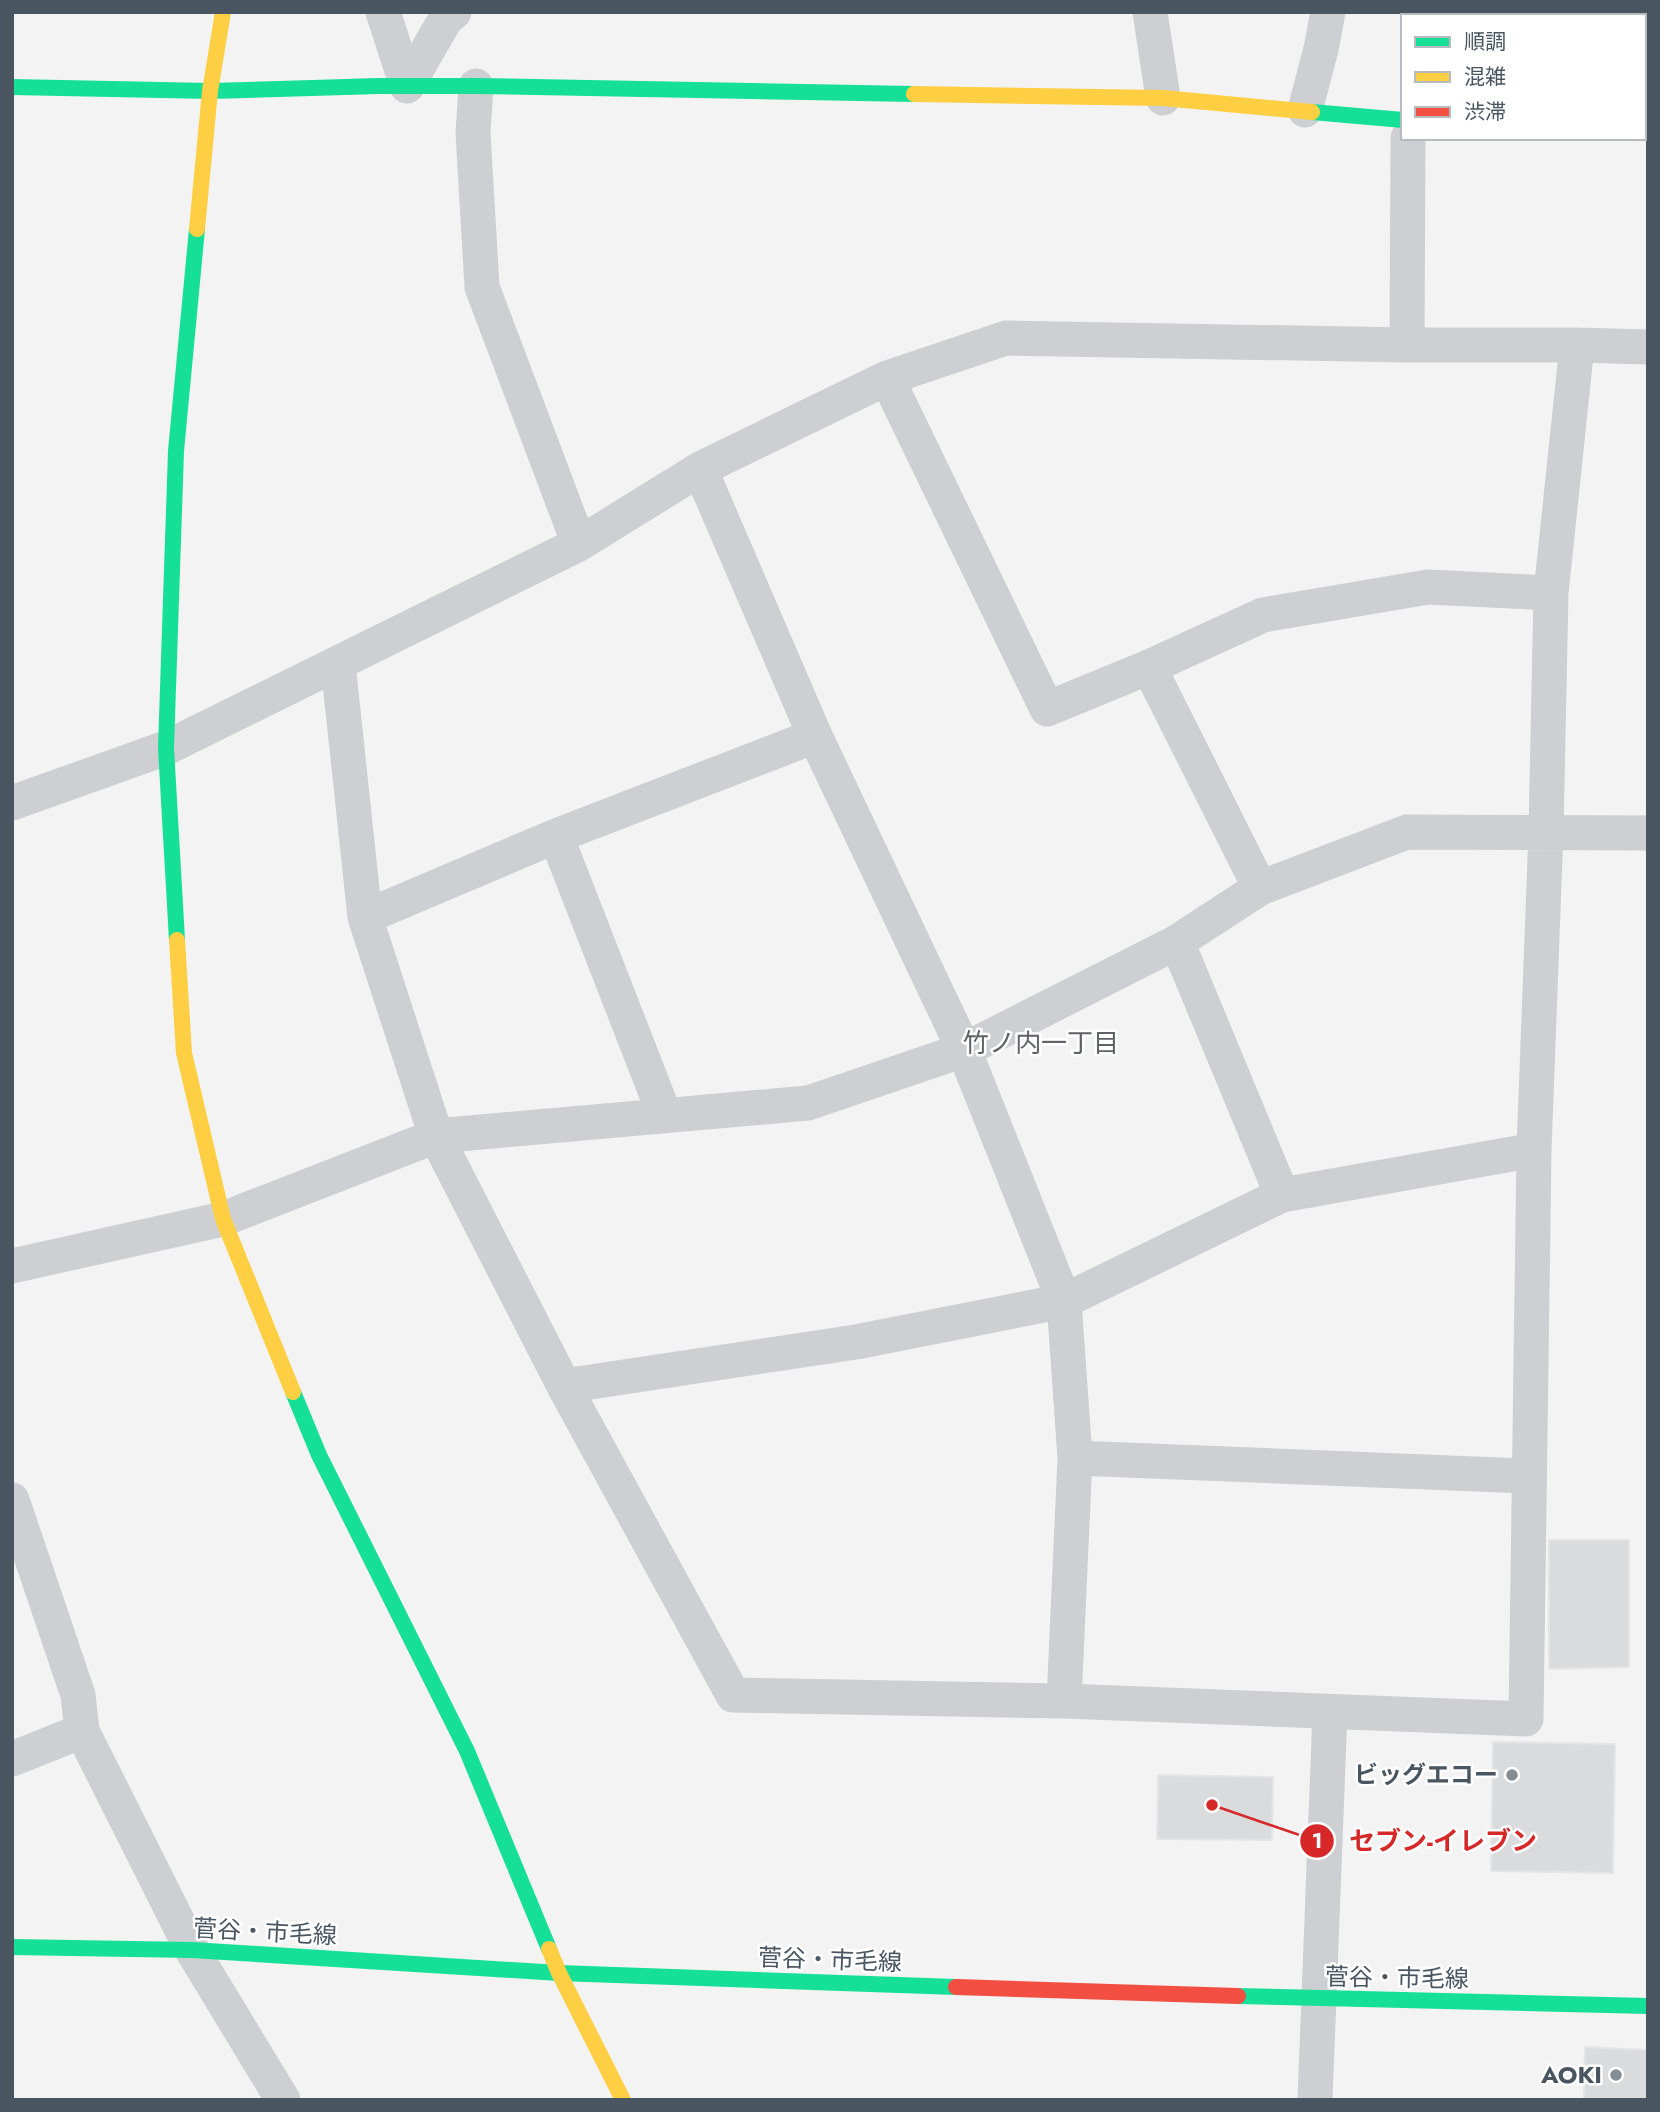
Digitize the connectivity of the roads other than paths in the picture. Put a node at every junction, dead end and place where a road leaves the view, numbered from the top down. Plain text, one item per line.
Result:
1 (223, 12) edge
2 (383, 12) edge
3 (454, 12) edge
4 (1150, 12) edge
5 (1328, 12) edge
6 (407, 86) junction
7 (476, 86) junction
8 (12, 87) edge
9 (210, 91) junction
10 (1163, 98) junction
11 (1305, 110) junction
12 (1401, 120) edge
13 (1408, 140) edge
14 (1407, 345) junction
15 (1577, 345) junction
16 (1648, 347) edge
17 (887, 378) junction
18 (700, 469) junction
19 (579, 544) junction
20 (1550, 593) junction
21 (338, 664) junction
22 (1149, 667) junction
23 (815, 736) junction
24 (166, 748) junction
25 (12, 803) edge
26 (1546, 831) junction
27 (1648, 833) edge
28 (556, 836) junction
29 (1260, 888) junction
30 (365, 917) junction
31 (1177, 942) junction
32 (964, 1050) junction
33 (665, 1116) junction
34 (436, 1136) junction
35 (1534, 1150) junction
36 (1282, 1195) junction
37 (223, 1219) junction
38 (12, 1266) edge
39 (1064, 1301) junction
40 (564, 1386) junction
41 (1075, 1458) junction
42 (1528, 1476) junction
43 (12, 1500) edge
44 (1064, 1702) junction
45 (1330, 1712) junction
46 (82, 1731) junction
47 (12, 1759) edge
48 (12, 1947) edge
49 (192, 1950) junction
50 (559, 1973) junction
51 (1318, 1999) junction
52 (1648, 2006) edge
53 (283, 2100) edge
54 (623, 2100) edge
55 (1315, 2100) edge

1 - 9 street
2 - 6 street
3 - 6 street
4 - 10 street
5 - 11 street
6 - 7 street
6 - 9 street
7 - 10 street
7 - 19 street
8 - 9 street
9 - 24 street
10 - 11 street
11 - 12 street
13 - 14 street
14 - 15 street
14 - 17 street
15 - 16 street
15 - 20 street
17 - 18 street
17 - 22 street
18 - 19 street
18 - 23 street
19 - 21 street
20 - 22 street
20 - 26 street
21 - 24 street
21 - 30 street
22 - 29 street
23 - 28 street
23 - 32 street
24 - 25 street
24 - 37 street
26 - 27 street
26 - 29 street
26 - 35 street
28 - 30 street
28 - 33 street
29 - 31 street
30 - 34 street
31 - 32 street
31 - 36 street
32 - 33 street
32 - 39 street
33 - 34 street
34 - 37 street
34 - 40 street
35 - 36 street
35 - 42 street
36 - 39 street
37 - 38 street
37 - 50 street
39 - 40 street
39 - 41 street
40 - 44 street
41 - 42 street
41 - 44 street
42 - 45 street
43 - 46 street
44 - 45 street
45 - 51 street
46 - 47 street
46 - 49 street
48 - 49 street, 菅谷・市毛線
49 - 50 street, 菅谷・市毛線
49 - 53 street
50 - 51 street, 菅谷・市毛線
50 - 54 street
51 - 52 street, 菅谷・市毛線
51 - 55 street

